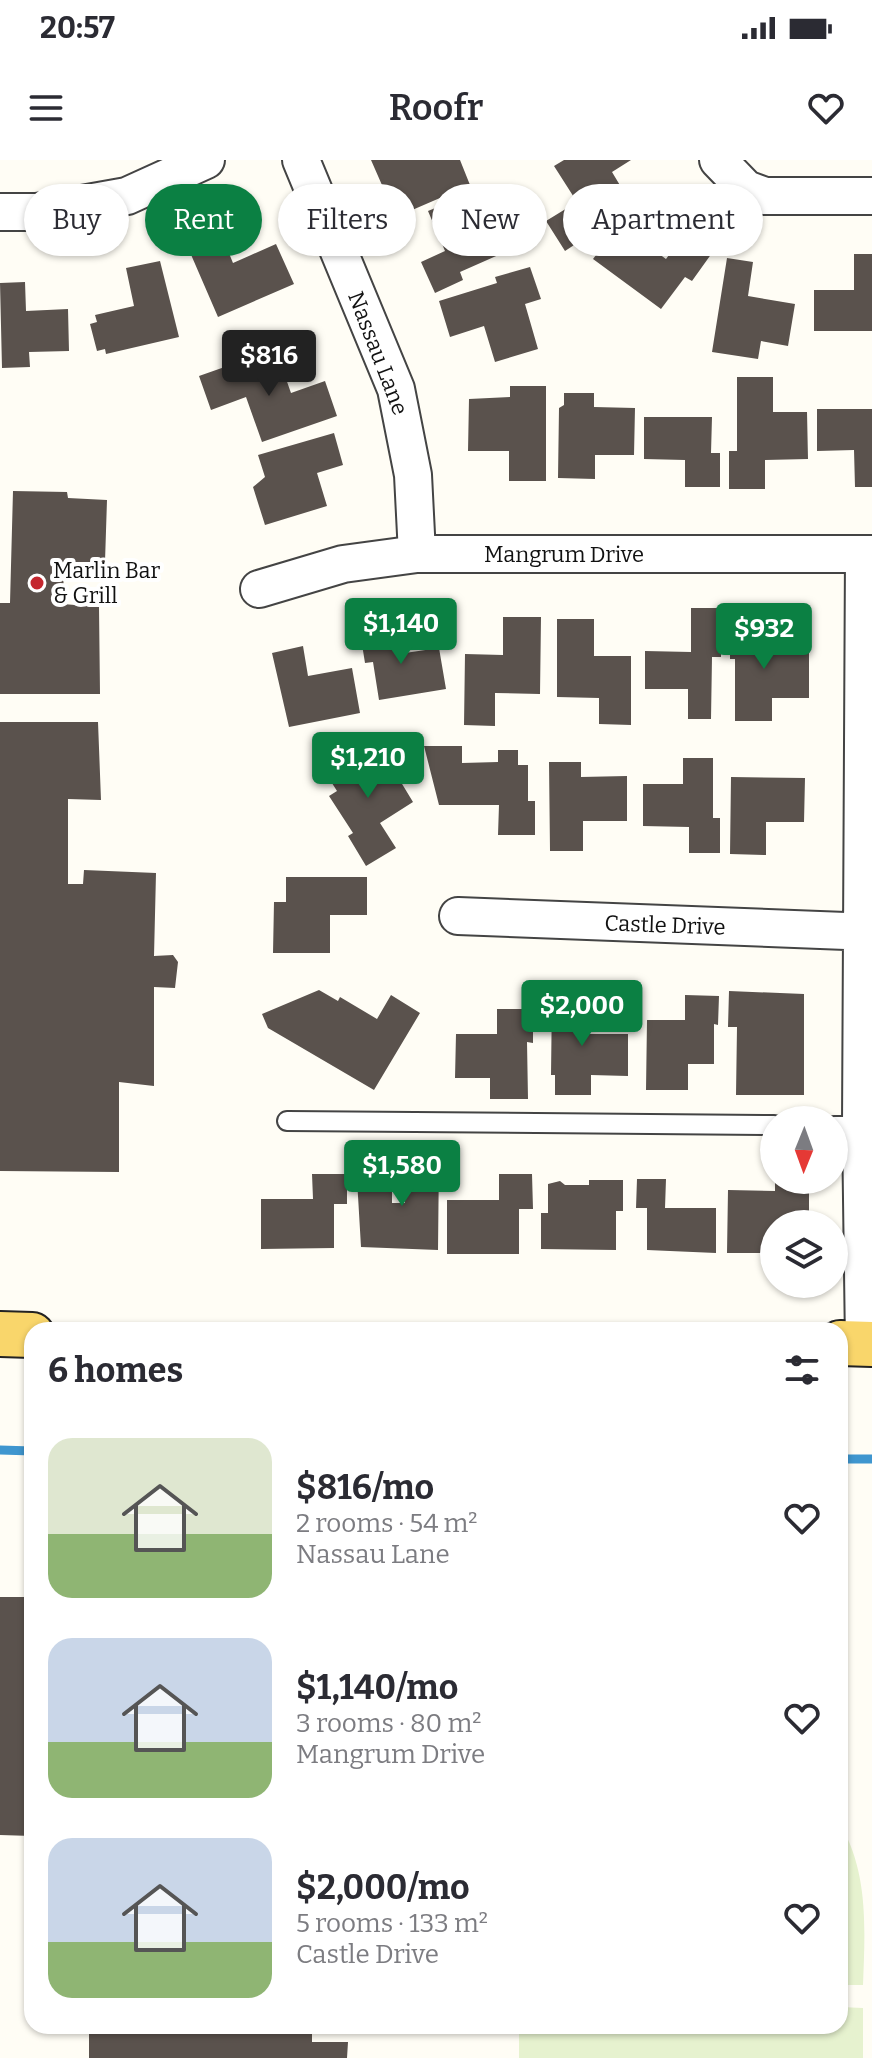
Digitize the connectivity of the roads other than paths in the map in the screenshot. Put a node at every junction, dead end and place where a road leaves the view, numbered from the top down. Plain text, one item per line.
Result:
1 (206, 160) edge
2 (301, 160) edge
3 (718, 160) edge
4 (872, 196) edge
5 (0, 212) edge
6 (417, 554) junction
7 (868, 554) edge
8 (259, 589) dead end
9 (458, 916) dead end
10 (867, 932) edge
11 (287, 1121) dead end
12 (760, 1125) edge
13 (856, 1126) edge
14 (0, 1334) edge
15 (24, 1335) edge
16 (859, 1343) edge

1 - 5 street
2 - 6 street, Nassau Lane
3 - 4 street
6 - 7 street, Mangrum Drive
6 - 8 street, Mangrum Drive
7 - 10 street
9 - 10 street, Castle Drive
10 - 13 street
11 - 12 lane
13 - 16 street
14 - 15 main road

